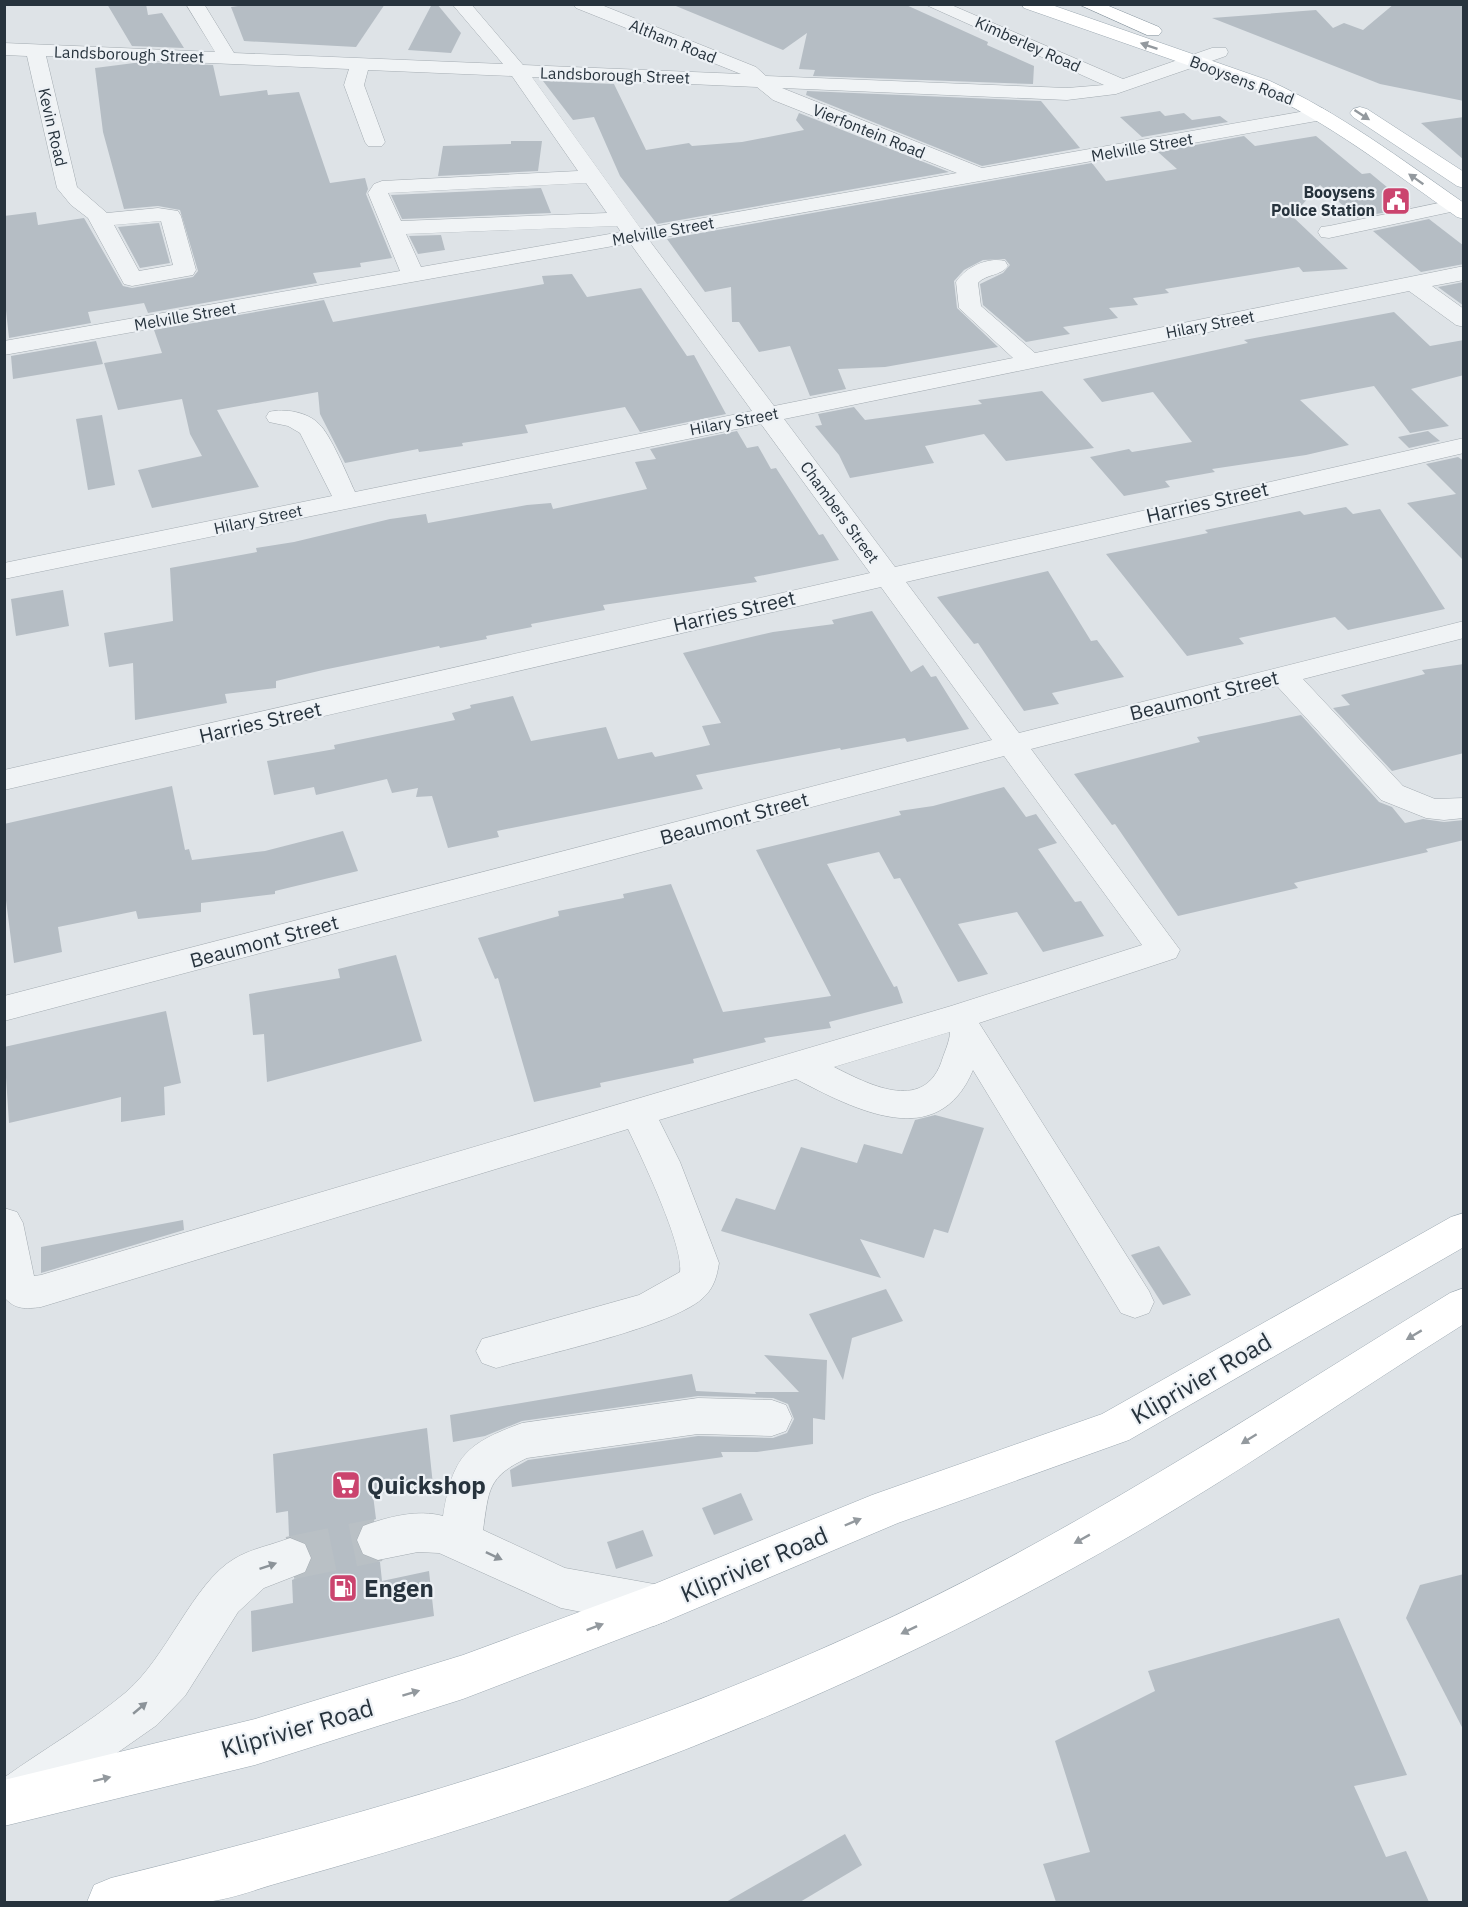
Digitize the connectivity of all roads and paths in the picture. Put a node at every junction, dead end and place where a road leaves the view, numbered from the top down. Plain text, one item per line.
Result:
1 (195, 4) edge
2 (461, 4) edge
3 (582, 4) edge
4 (933, 4) edge
5 (1030, 4) edge
6 (1073, 4) edge
7 (1087, 4) edge
8 (1153, 31) junction
9 (4, 49) edge
10 (35, 50) junction
11 (1219, 52) junction
12 (228, 58) junction
13 (1193, 61) junction
14 (360, 64) junction
15 (519, 72) junction
16 (1287, 75) dead end
17 (762, 80) junction
18 (1123, 86) junction
19 (1345, 104) dead end
20 (1322, 114) junction
21 (375, 142) dead end
22 (380, 168) dead end
23 (981, 175) junction
24 (1464, 182) edge
25 (591, 183) junction
26 (407, 206) dead end
27 (384, 207) junction
28 (1458, 209) edge
29 (100, 220) dead end
30 (393, 228) junction
31 (629, 228) junction
32 (1329, 232) dead end
33 (997, 266) dead end
34 (1464, 273) edge
35 (413, 275) junction
36 (1413, 284) junction
37 (1464, 320) edge
38 (4, 348) edge
39 (1029, 361) junction
40 (770, 414) junction
41 (278, 417) dead end
42 (1464, 445) edge
43 (347, 500) junction
44 (4, 571) edge
45 (885, 576) junction
46 (1464, 629) edge
47 (1283, 675) junction
48 (1013, 744) junction
49 (4, 780) edge
50 (1464, 808) edge
51 (4, 1009) edge
52 (963, 1025) junction
53 (798, 1064) junction
54 (637, 1112) junction
55 (4, 1223) edge
56 (1464, 1228) edge
57 (1135, 1302) dead end
58 (1464, 1304) edge
59 (496, 1351) dead end
60 (772, 1418) dead end
61 (378, 1540) tunnel mouth
62 (460, 1540) junction
63 (290, 1558) tunnel mouth
64 (654, 1605) junction
65 (6, 1803) edge
66 (111, 1902) edge

1 - 12 street
2 - 15 street
3 - 17 street, Altham Road
4 - 18 street, Kimberley Road
13 -> 5 main road, Booysens Road
6 - 8 main road, Booysens Road
7 - 8 main road
8 - 11 main road, Booysens Road
9 - 10 street, Landsborough Street
10 - 12 street, Landsborough Street
10 - 29 street, Kevin Road
11 - 13 street, Landsborough Street
11 - 16 main road, Booysens Road
12 - 14 street, Landsborough Street
13 - 18 street, Landsborough Street
13 - 20 main road, Booysens Road
14 - 15 street, Landsborough Street
14 - 21 street
15 - 17 street, Landsborough Street
15 - 25 street, Chambers Street
17 - 18 street, Landsborough Street
17 - 23 street, Vierfontein Road
19 -> 24 main road
20 - 23 street, Melville Street
28 -> 20 main road, Booysens Road
22 - 25 street
23 - 31 street, Melville Street
25 - 27 street
25 - 31 street, Chambers Street
26 - 27 street
27 - 30 street
28 - 32 street
30 - 31 street
30 - 35 street
31 - 35 street, Melville Street
31 - 40 street, Chambers Street
33 - 39 street
34 - 36 street, Hilary Street
35 - 38 street, Melville Street
36 - 37 street
36 - 39 street, Hilary Street
39 - 40 street, Hilary Street
40 - 43 street, Hilary Street
40 - 45 street, Chambers Street
41 - 43 street
42 - 45 street, Harries Street
43 - 44 street, Hilary Street
45 - 48 street, Chambers Street
45 - 49 street, Harries Street
46 - 47 street, Beaumont Street
47 - 48 street, Beaumont Street
47 - 50 street
48 - 51 street, Beaumont Street
48 - 52 street, Chambers Street
52 - 53 street
52 - 53 street
52 - 57 street
53 - 54 street
54 - 55 street
54 - 59 street
64 -> 56 main road, Kliprivier Road
58 -> 66 main road
60 - 62 street
61 - 62 street
62 -> 64 street
65 -> 63 street
65 -> 64 main road, Kliprivier Road

